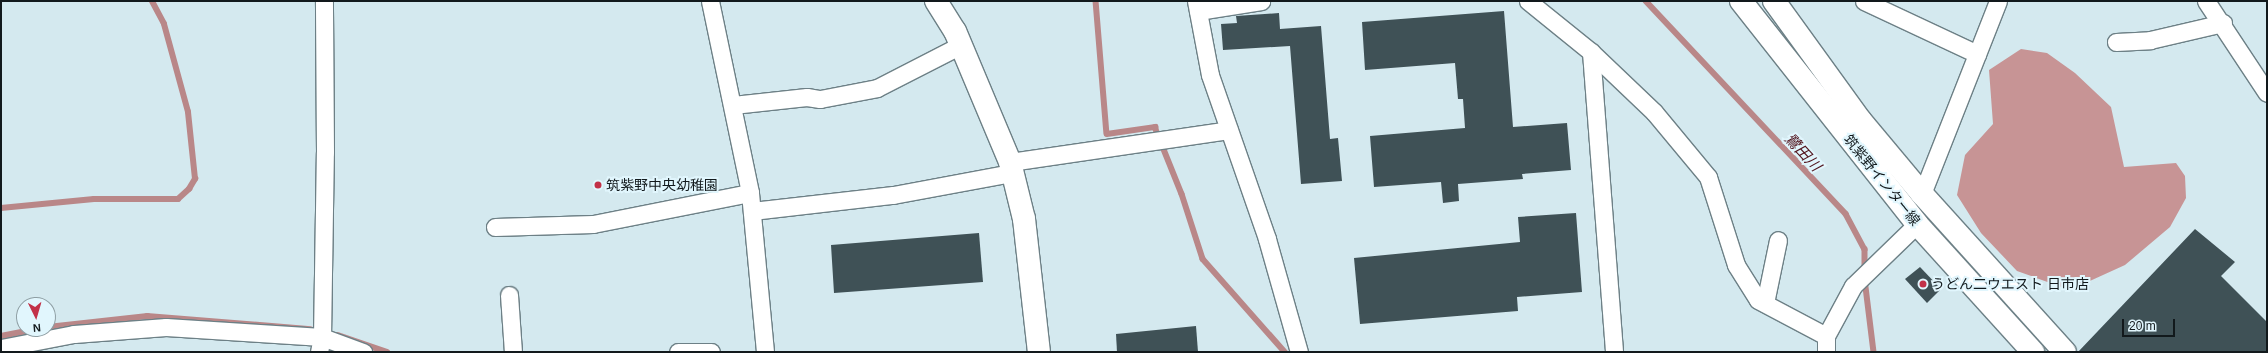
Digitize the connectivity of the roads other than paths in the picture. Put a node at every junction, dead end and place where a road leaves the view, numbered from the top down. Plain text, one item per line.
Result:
1 (324, 1) edge
2 (710, 1) edge
3 (936, 1) edge
4 (1261, 1) edge
5 (1528, 1) edge
6 (1741, 1) edge
7 (1774, 1) edge
8 (1864, 1) edge
9 (1998, 1) edge
10 (2206, 1) edge
11 (1197, 6) edge
12 (2222, 23) junction
13 (2116, 42) dead end
14 (961, 45) junction
15 (1591, 52) junction
16 (1977, 54) junction
17 (2267, 93) edge
18 (733, 105) junction
19 (1229, 130) junction
20 (1011, 168) junction
21 (750, 193) junction
22 (1922, 194) junction
23 (752, 211) junction
24 (1917, 224) junction
25 (495, 227) dead end
26 (1778, 240) dead end
27 (509, 295) dead end
28 (1765, 303) junction
29 (1826, 344) edge
30 (321, 345) edge
31 (1, 348) edge
32 (363, 352) edge
33 (513, 352) edge
34 (678, 352) edge
35 (711, 352) edge
36 (765, 352) edge
37 (1039, 352) edge
38 (1298, 352) edge
39 (1614, 352) edge
40 (2033, 352) edge
41 (2065, 352) edge

1 - 30 street
2 - 18 street
3 - 14 main road
4 - 11 street
5 - 15 street
6 - 24 main road, 筑紫野インター線
7 - 22 main road, 筑紫野インター線
8 - 16 street
9 - 16 street
10 - 12 street
11 - 19 street
12 - 13 street
12 - 17 street
14 - 18 street
14 - 20 main road
15 - 28 street
15 - 39 street
16 - 22 street
18 - 21 street
19 - 20 street
19 - 38 street
20 - 23 street
20 - 37 main road
21 - 23 street
21 - 25 street
22 - 41 main road, 筑紫野インター線
23 - 36 street
24 - 29 street
24 - 40 main road, 筑紫野インター線
26 - 28 street
27 - 33 street
28 - 29 street
30 - 31 street
30 - 32 street
34 - 35 street

